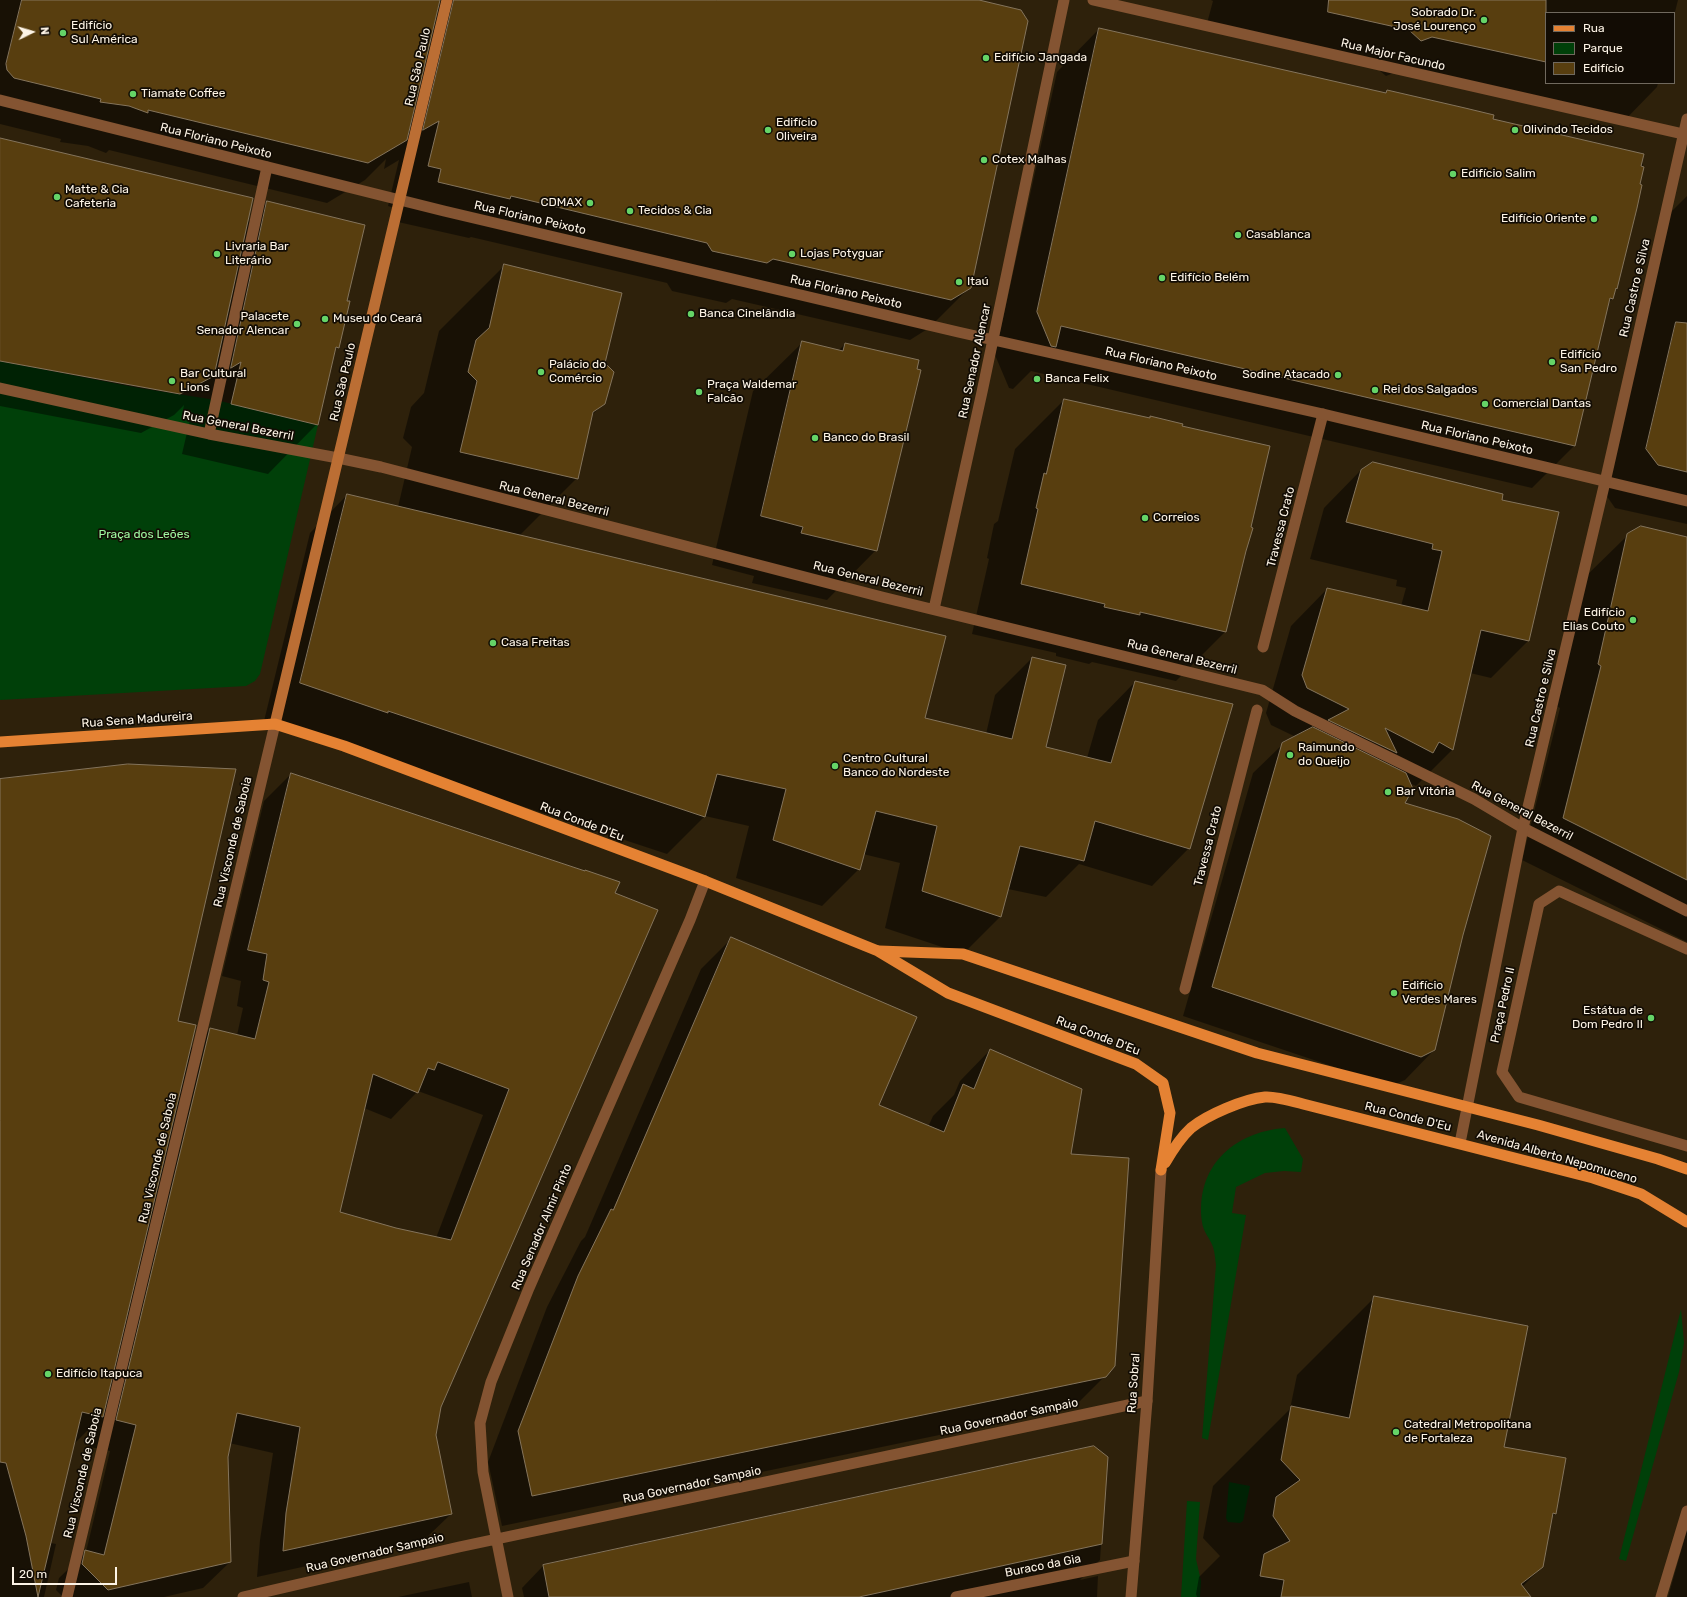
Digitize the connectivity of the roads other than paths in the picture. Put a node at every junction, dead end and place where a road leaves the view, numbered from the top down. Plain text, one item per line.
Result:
1 (447, 0) edge
2 (1064, 0) edge
3 (1093, 0) edge
4 (0, 100) edge
5 (1687, 119) edge
6 (1685, 135) edge
7 (267, 167) junction
8 (399, 200) junction
9 (993, 340) junction
10 (0, 388) edge
11 (1323, 414) junction
12 (209, 434) junction
13 (338, 458) junction
14 (1605, 482) junction
15 (1687, 501) edge
16 (934, 609) junction
17 (1263, 647) dead end
18 (1256, 710) dead end
19 (275, 724) junction
20 (0, 742) edge
21 (1523, 828) junction
22 (705, 881) junction
23 (1687, 911) edge
24 (1687, 949) edge
25 (878, 951) junction
26 (1184, 988) dead end
27 (1467, 1107) junction
28 (1460, 1143) junction
29 (1687, 1146) edge
30 (1687, 1169) edge
31 (1161, 1170) junction
32 (1687, 1222) edge
33 (1147, 1401) junction
34 (1687, 1511) edge
35 (496, 1539) junction
36 (1134, 1561) junction
37 (67, 1597) edge
38 (243, 1597) edge
39 (508, 1597) edge
40 (956, 1597) edge
41 (1131, 1597) edge
42 (1661, 1597) edge

1 - 8 main road, Rua São Paulo
2 - 9 street, Rua Senador Alencar
3 - 6 street, Rua Major Facundo
4 - 7 street, Rua Floriano Peixoto
5 - 6 street, Rua Castro e Silva
6 - 14 street, Rua Castro e Silva
7 - 8 street, Rua Floriano Peixoto
7 - 12 street
8 - 9 street, Rua Floriano Peixoto
8 - 13 main road, Rua São Paulo
9 - 11 street, Rua Floriano Peixoto
9 - 16 street, Rua Senador Alencar
10 - 12 street, Rua General Bezerril
11 - 14 street, Rua Floriano Peixoto
11 - 17 street, Travessa Crato
12 - 13 street, Rua General Bezerril
13 - 16 street, Rua General Bezerril
13 - 19 main road, Rua São Paulo
14 - 15 street, Rua Floriano Peixoto
14 - 21 street, Rua Castro e Silva
16 - 21 street, Rua General Bezerril
18 - 26 street, Travessa Crato
19 - 20 main road, Rua Sena Madureira
19 - 22 main road, Rua Conde D'Eu
19 - 37 street, Rua Visconde de Saboia
21 - 23 street, Rua General Bezerril
21 - 27 street, Rua Castro e Silva
22 - 25 main road, Rua Conde D'Eu
22 - 35 street, Rua Senador Almir Pinto
24 - 29 street, Praça Pedro II
25 - 27 main road, Rua Conde D'Eu
25 - 31 main road, Rua Conde D'Eu
27 - 28 street, Rua Castro e Silva
27 - 30 main road, Avenida Alberto Nepomuceno
28 - 31 main road, Rua Conde D'Eu
28 - 32 main road, Avenida Alberto Nepomuceno
31 - 33 street, Rua Sobral
33 - 35 street, Rua Governador Sampaio
33 - 36 street, Rua Sobral
34 - 42 street
35 - 38 street, Rua Governador Sampaio
35 - 39 street, Rua Senador Almir Pinto
36 - 40 street, Buraco da Gia
36 - 41 street, Rua Sobral

